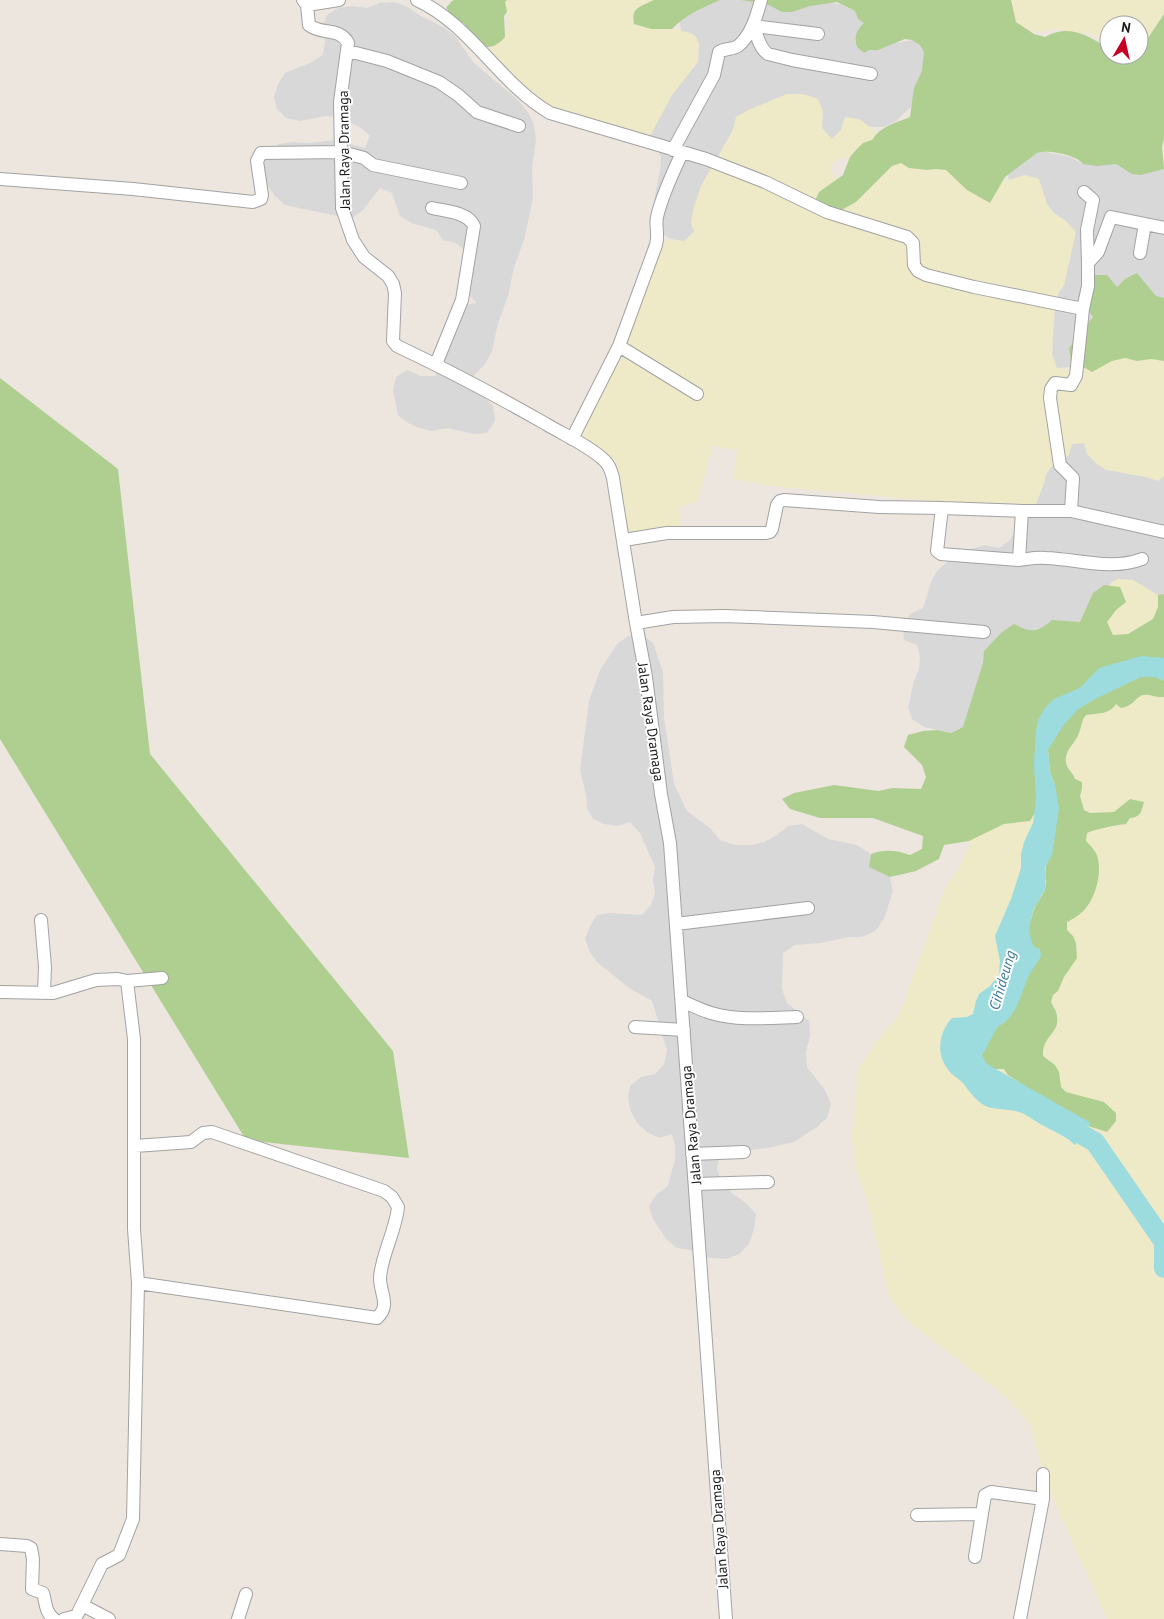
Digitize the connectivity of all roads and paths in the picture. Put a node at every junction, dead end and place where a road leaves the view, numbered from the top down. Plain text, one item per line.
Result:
1 (338, 0) edge
2 (417, 0) edge
3 (761, 0) edge
4 (305, 2) edge
5 (754, 26) junction
6 (818, 34) dead end
7 (348, 51) junction
8 (871, 74) dead end
9 (519, 126) dead end
10 (678, 151) junction
11 (342, 152) junction
12 (0, 179) edge
13 (461, 183) dead end
14 (1084, 192) dead end
15 (432, 208) dead end
16 (1145, 224) junction
17 (1163, 224) edge
18 (1140, 253) dead end
19 (1088, 263) junction
20 (1083, 309) junction
21 (619, 346) junction
22 (436, 364) junction
23 (697, 394) dead end
24 (572, 439) junction
25 (942, 508) junction
26 (1071, 511) junction
27 (1022, 512) junction
28 (1164, 532) edge
29 (624, 540) junction
30 (1142, 559) dead end
31 (1019, 560) junction
32 (636, 623) junction
33 (984, 632) dead end
34 (808, 908) dead end
35 (41, 920) dead end
36 (676, 924) junction
37 (162, 978) dead end
38 (127, 981) junction
39 (0, 992) edge
40 (44, 992) junction
41 (682, 1001) junction
42 (797, 1017) dead end
43 (635, 1027) dead end
44 (684, 1030) junction
45 (134, 1146) junction
46 (744, 1152) dead end
47 (692, 1154) junction
48 (768, 1182) dead end
49 (696, 1184) junction
50 (138, 1282) junction
51 (1043, 1474) dead end
52 (1043, 1499) junction
53 (981, 1514) junction
54 (918, 1515) dead end
55 (0, 1544) edge
56 (975, 1557) dead end
57 (246, 1594) dead end
58 (82, 1605) junction
59 (54, 1619) edge
60 (64, 1619) edge
61 (109, 1619) edge
62 (238, 1619) edge
63 (726, 1619) edge
64 (1020, 1619) edge

1 - 4 street
2 - 10 street
3 - 5 street
4 - 7 street
5 - 6 street
5 - 8 street
5 - 10 street
7 - 9 street
7 - 11 street, Jalan Raya Dramaga
10 - 20 street
10 - 21 street
11 - 12 street
11 - 13 street
11 - 22 street, Jalan Raya Dramaga
14 - 19 street
15 - 22 street
16 - 17 street
16 - 18 street
16 - 19 street
19 - 20 street
20 - 26 street
21 - 23 street
21 - 24 street
22 - 24 street, Jalan Raya Dramaga
24 - 29 street, Jalan Raya Dramaga
25 - 27 street
25 - 29 street
25 - 31 street
26 - 27 street
26 - 28 street
27 - 31 street
29 - 32 street, Jalan Raya Dramaga
30 - 31 street
32 - 33 street
32 - 36 street, Jalan Raya Dramaga
34 - 36 street
35 - 40 street
36 - 41 street, Jalan Raya Dramaga
37 - 38 street
38 - 40 street
38 - 45 street
39 - 40 street
41 - 42 street
41 - 44 street, Jalan Raya Dramaga
43 - 44 street
44 - 47 street, Jalan Raya Dramaga
45 - 50 street
45 - 50 street
46 - 47 street
47 - 49 street, Jalan Raya Dramaga
48 - 49 street
49 - 63 street, Jalan Raya Dramaga
50 - 58 street
51 - 52 street
52 - 53 street
52 - 64 street
53 - 54 street
53 - 56 street
55 - 59 street
57 - 62 street
58 - 60 street
58 - 61 street

